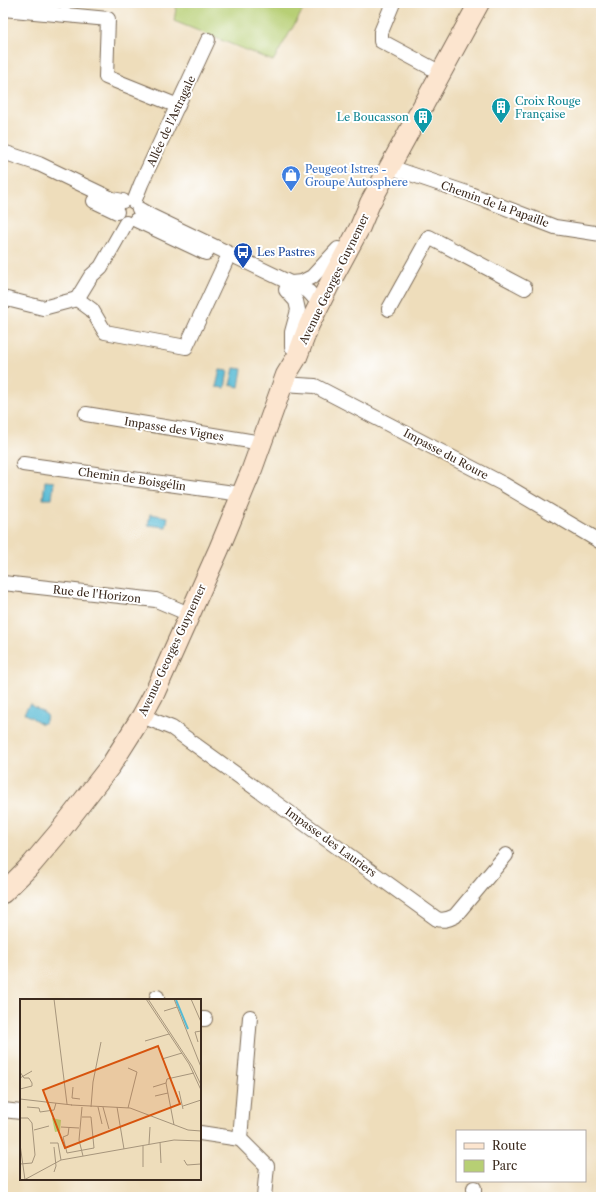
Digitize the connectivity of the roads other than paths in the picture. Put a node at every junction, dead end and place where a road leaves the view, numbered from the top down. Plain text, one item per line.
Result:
1 (393, 3) edge
2 (478, 3) edge
3 (3, 9) edge
4 (208, 40) dead end
5 (441, 73) junction
6 (178, 106) junction
7 (3, 152) edge
8 (3, 161) edge
9 (390, 167) junction
10 (129, 211) junction
11 (601, 234) edge
12 (342, 250) junction
13 (226, 262) junction
14 (288, 286) junction
15 (525, 288) dead end
16 (3, 298) edge
17 (313, 298) junction
18 (77, 300) junction
19 (389, 309) dead end
20 (296, 349) junction
21 (285, 380) junction
22 (86, 414) dead end
23 (262, 443) junction
24 (23, 464) dead end
25 (242, 494) junction
26 (601, 542) edge
27 (3, 583) edge
28 (189, 614) junction
29 (142, 716) junction
30 (506, 855) dead end
31 (3, 893) edge
32 (250, 1017) dead end
33 (3, 1110) edge
34 (20, 1112) edge
35 (201, 1133) edge
36 (240, 1139) junction
37 (264, 1197) edge

1 - 5 street
2 - 5 main road, Avenue Georges Guynemer
3 - 6 street
4 - 6 street, Allée de l'Astragale
5 - 9 main road, Avenue Georges Guynemer
6 - 10 street, Allée de l'Astragale
7 - 10 street
8 - 10 street
9 - 11 street, Chemin de la Papaille
9 - 12 main road, Avenue Georges Guynemer
10 - 13 street
10 - 14 street
10 - 18 street, Allée de l'Astragale
12 - 14 street
12 - 17 main road, Avenue Georges Guynemer
12 - 20 main road, Avenue Georges Guynemer
13 - 14 street
13 - 18 street
14 - 17 street
14 - 20 street
15 - 19 street
16 - 18 street
17 - 20 main road, Avenue Georges Guynemer
20 - 21 main road, Avenue Georges Guynemer
21 - 23 main road, Avenue Georges Guynemer
21 - 26 street, Impasse du Roure
22 - 23 street, Impasse des Vignes
23 - 25 main road, Avenue Georges Guynemer
24 - 25 street, Chemin de Boisgélin
25 - 28 main road, Avenue Georges Guynemer
27 - 28 street, Rue de l'Horizon
28 - 29 main road, Avenue Georges Guynemer
29 - 30 street, Impasse des Lauriers
29 - 31 main road, Avenue Georges Guynemer
32 - 36 street
33 - 34 street
35 - 36 street
36 - 37 street

